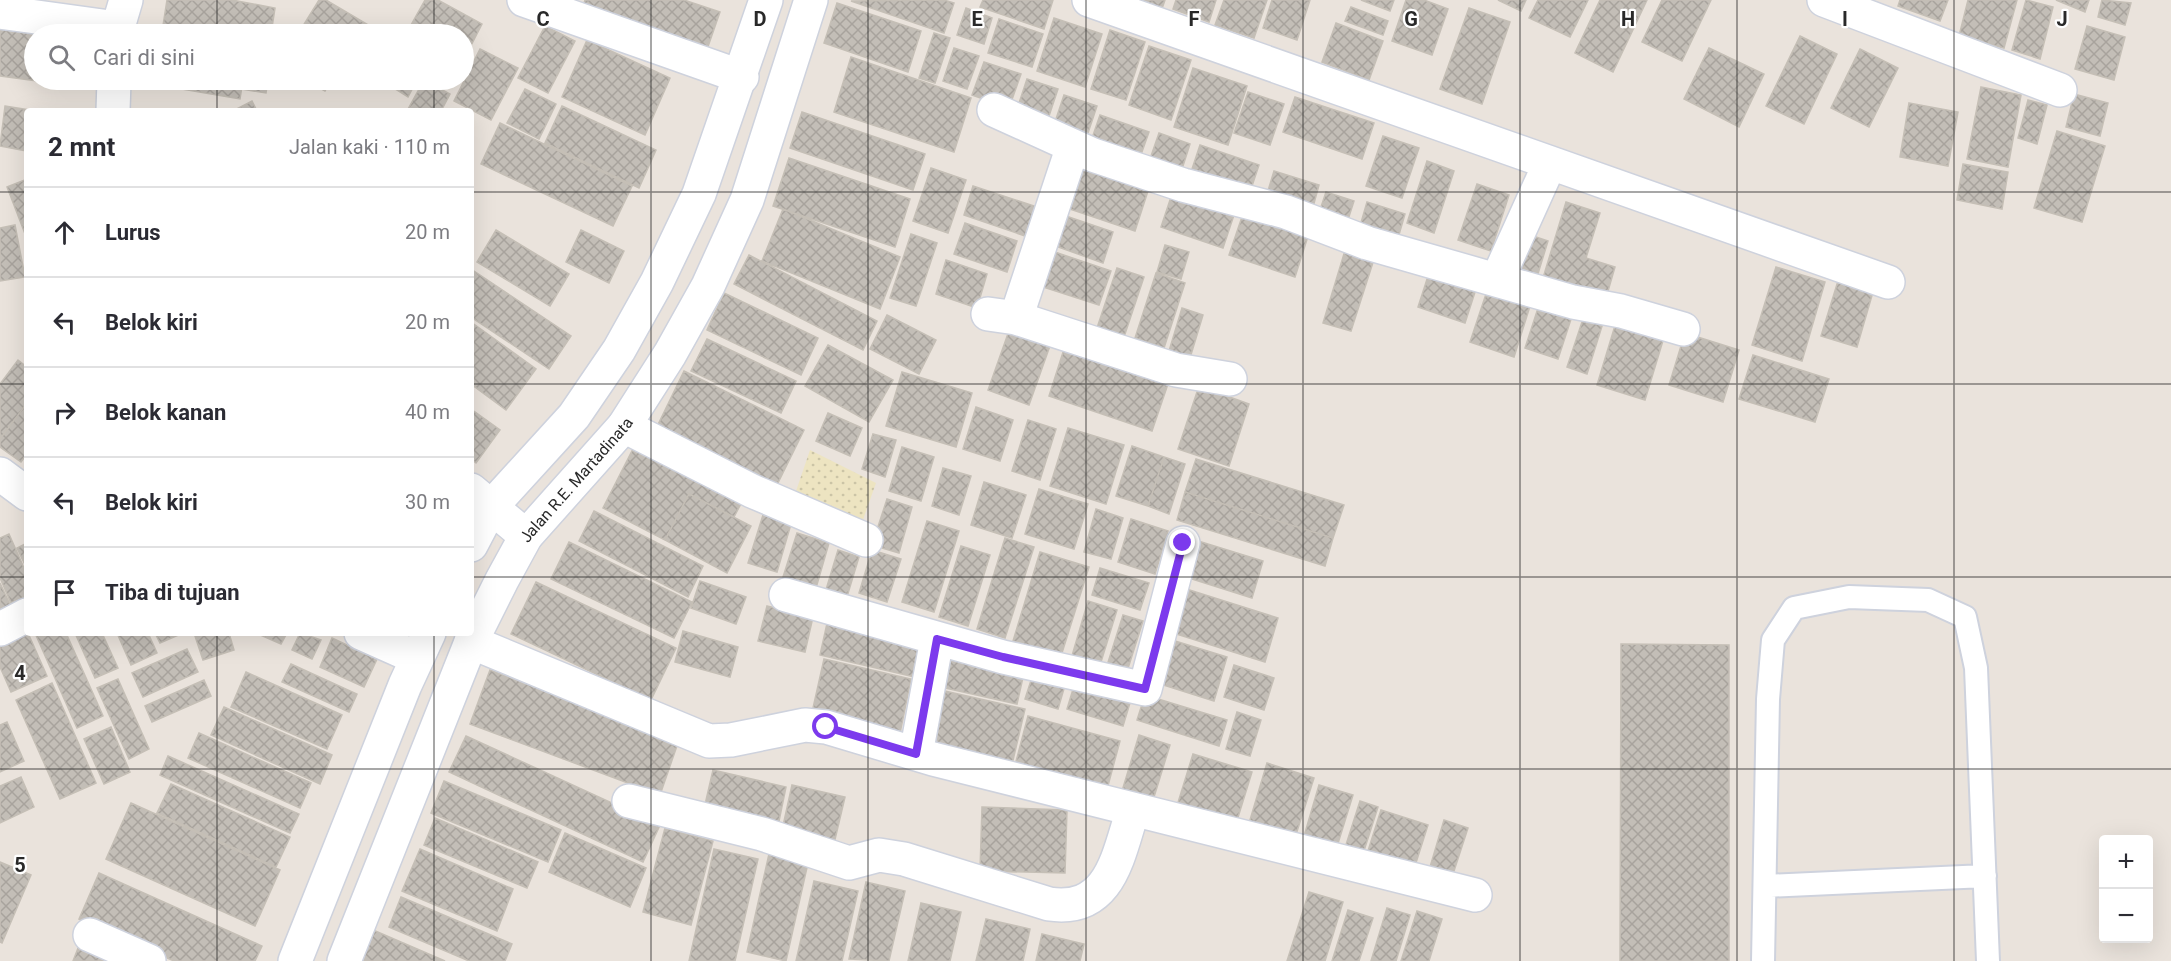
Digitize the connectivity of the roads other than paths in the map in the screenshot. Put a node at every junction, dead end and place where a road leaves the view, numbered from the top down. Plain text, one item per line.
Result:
1 (524, 0) edge
2 (766, 0) edge
3 (811, 0) edge
4 (1089, 0) edge
5 (1824, 0) edge
6 (0, 12) edge
7 (120, 21) edge
8 (742, 77) junction
9 (114, 90) edge
10 (2060, 90) dead end
11 (113, 108) edge
12 (994, 110) dead end
13 (1072, 146) junction
14 (1550, 163) junction
15 (1497, 280) junction
16 (1888, 282) dead end
17 (1683, 329) dead end
18 (1230, 379) dead end
19 (624, 426) junction
20 (0, 474) edge
21 (24, 492) edge
22 (481, 499) edge
23 (474, 531) edge
24 (526, 536) junction
25 (866, 540) dead end
26 (1183, 543) dead end
27 (786, 595) dead end
28 (24, 617) edge
29 (0, 629) edge
30 (377, 636) edge
31 (937, 639) junction
32 (471, 642) junction
33 (423, 645) edge
34 (916, 754) junction
35 (629, 801) dead end
36 (1133, 810) junction
37 (1985, 876) junction
38 (1766, 886) junction
39 (1475, 896) dead end
40 (90, 935) dead end
41 (149, 961) edge
42 (295, 961) edge
43 (344, 961) edge
44 (1763, 961) edge
45 (1988, 961) edge

1 - 8 street
2 - 8 street
3 - 19 street, Jalan R.E. Martadinata
4 - 14 street
5 - 10 street
6 - 7 street
8 - 22 street
9 - 11 street
12 - 13 street
13 - 15 street
13 - 18 street
14 - 15 street
14 - 16 street
15 - 17 street
19 - 24 street, Jalan R.E. Martadinata
19 - 25 street
20 - 21 street
22 - 23 street
22 - 24 street
24 - 32 street, Jalan R.E. Martadinata
26 - 31 street
27 - 31 street
28 - 29 street
30 - 33 street
31 - 34 street
32 - 34 street
32 - 43 street, Jalan R.E. Martadinata
33 - 42 street
34 - 36 street
35 - 36 street
36 - 39 street
37 - 38 lane
37 - 38 lane
37 - 45 lane
38 - 44 lane
40 - 41 street

